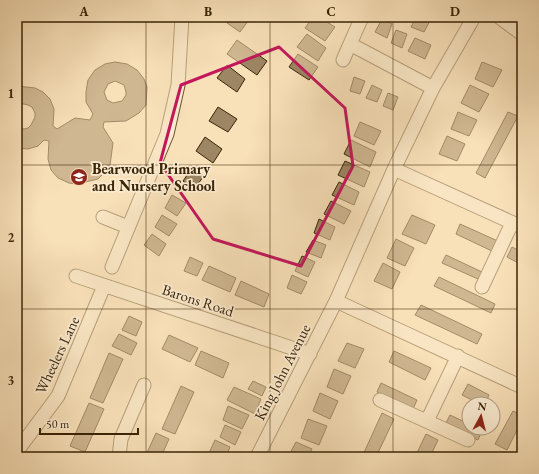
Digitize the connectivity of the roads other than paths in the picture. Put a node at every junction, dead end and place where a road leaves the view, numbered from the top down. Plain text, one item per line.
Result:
1 (182, 17) edge
2 (362, 17) edge
3 (474, 17) edge
4 (499, 17) edge
5 (522, 34) edge
6 (350, 44) junction
7 (343, 60) dead end
8 (433, 88) junction
9 (394, 170) junction
10 (103, 217) dead end
11 (517, 225) edge
12 (128, 227) junction
13 (112, 267) dead end
14 (76, 276) dead end
15 (104, 286) junction
16 (482, 287) dead end
17 (336, 302) junction
18 (310, 354) junction
19 (458, 356) junction
20 (144, 385) dead end
21 (522, 387) edge
22 (380, 400) dead end
23 (427, 421) junction
24 (468, 440) dead end
25 (17, 451) edge
26 (119, 457) edge
27 (257, 457) edge

1 - 12 street
2 - 6 street
3 - 8 street, King John Avenue
4 - 5 street
6 - 7 street
6 - 8 street
8 - 9 street, King John Avenue
9 - 11 street
9 - 17 street, King John Avenue
10 - 12 street
11 - 16 street
12 - 13 street
14 - 15 street, Barons Road
15 - 18 street, Barons Road
15 - 25 street, Wheelers Lane
17 - 18 street, King John Avenue
17 - 19 street
18 - 27 street, King John Avenue
19 - 21 street
19 - 23 street
20 - 26 street
22 - 23 street
23 - 24 street

